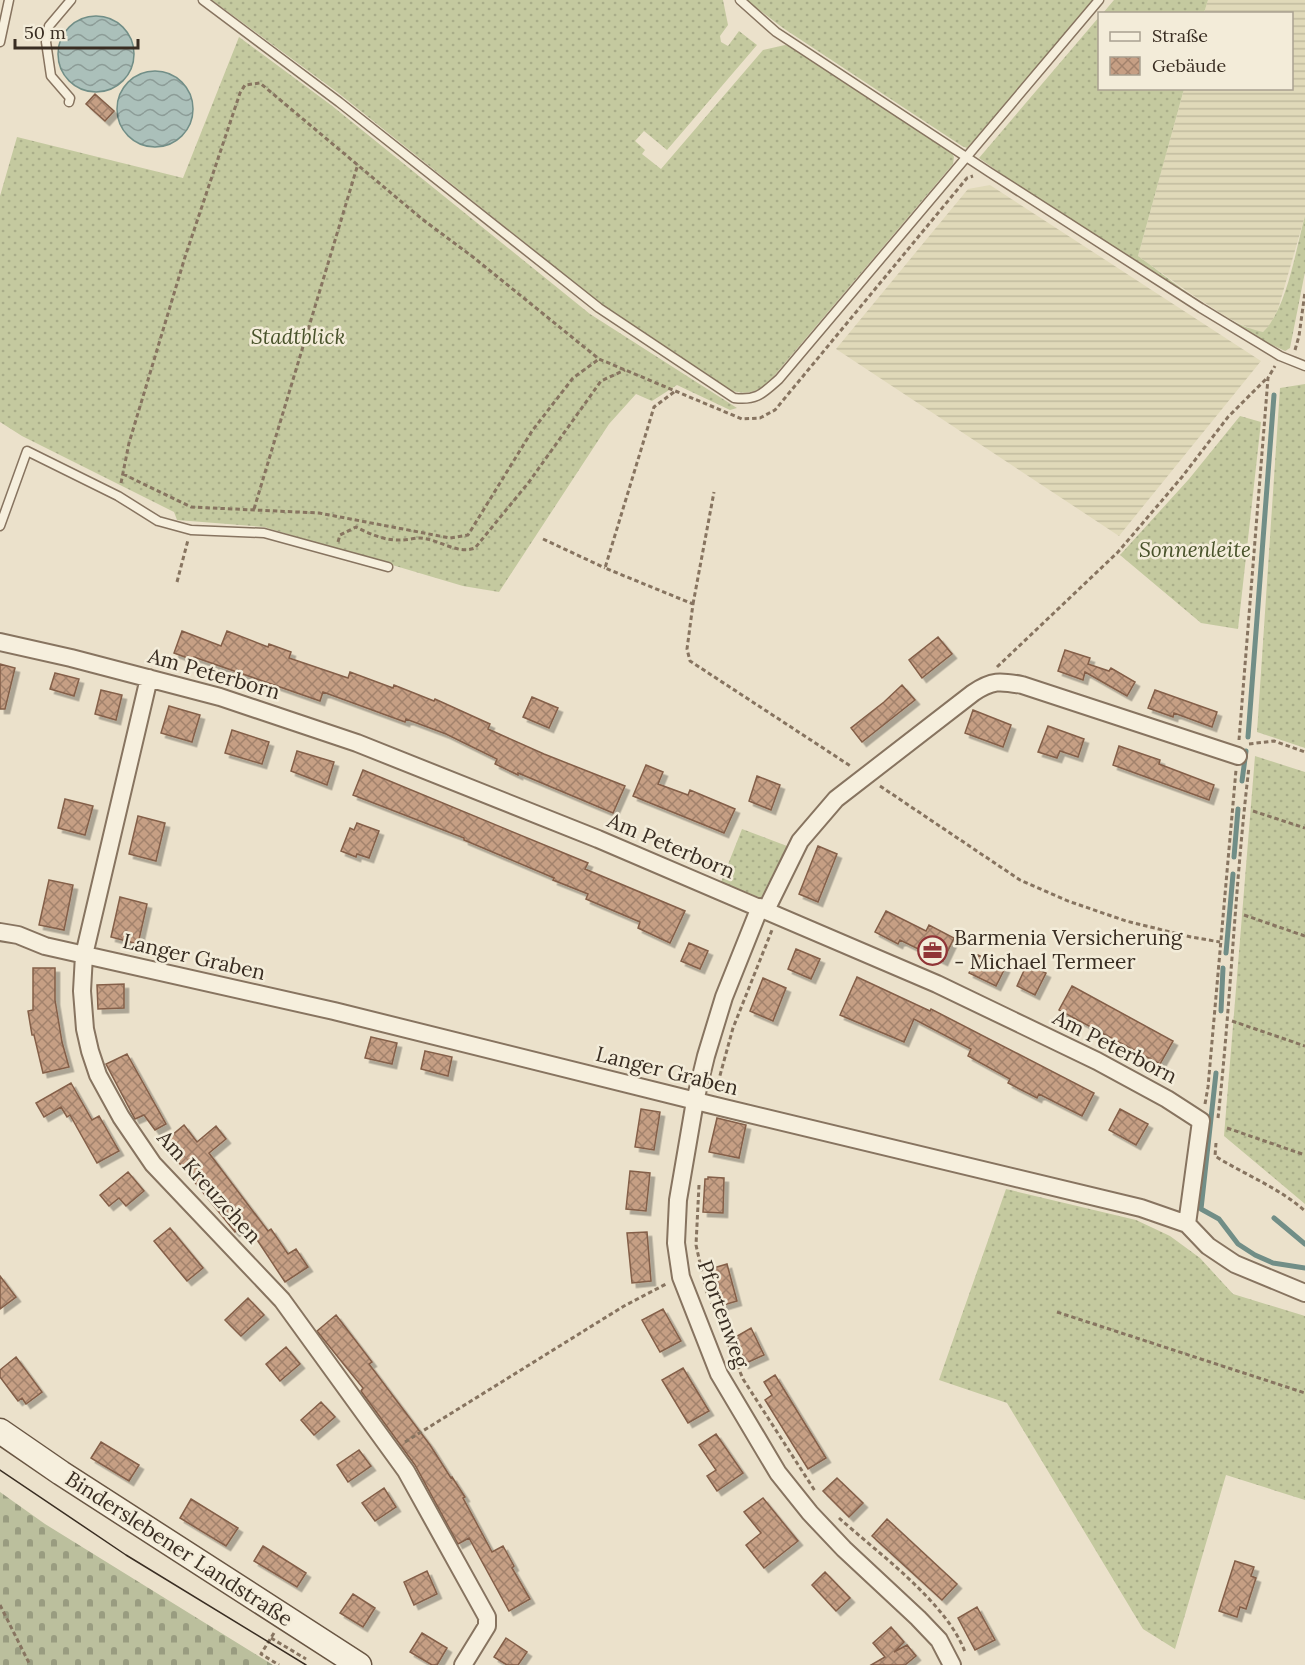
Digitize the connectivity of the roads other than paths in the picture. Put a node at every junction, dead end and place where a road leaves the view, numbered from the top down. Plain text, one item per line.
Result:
1 (9, 0) edge
2 (71, 0) edge
3 (203, 0) edge
4 (740, 0) edge
5 (1099, 0) edge
6 (0, 42) edge
7 (69, 102) dead end
8 (966, 156) junction
9 (1305, 366) edge
10 (0, 526) edge
11 (388, 567) dead end
12 (0, 642) edge
13 (149, 678) junction
14 (1244, 755) road end
15 (768, 910) junction
16 (0, 932) edge
17 (84, 955) junction
18 (694, 1101) junction
19 (1187, 1224) junction
20 (1305, 1293) edge
21 (0, 1431) edge
22 (359, 1665) edge
23 (463, 1665) edge
24 (952, 1665) edge

1 - 6 lane
2 - 7 lane
3 - 8 lane
4 - 8 lane
5 - 8 lane
8 - 9 lane
10 - 11 lane
12 - 13 street, Am Peterborn
13 - 15 street, Am Peterborn
13 - 17 street, Am Kreuzchen
14 - 15 street, Pfortenweg
15 - 18 street, Pfortenweg
15 - 19 street, Am Peterborn
16 - 17 street, Langer Graben
17 - 18 street, Langer Graben
17 - 23 street, Am Kreuzchen
18 - 19 street, Langer Graben
18 - 24 street, Pfortenweg
19 - 20 street, Langer Graben
21 - 22 main road, Binderslebener Landstraße

